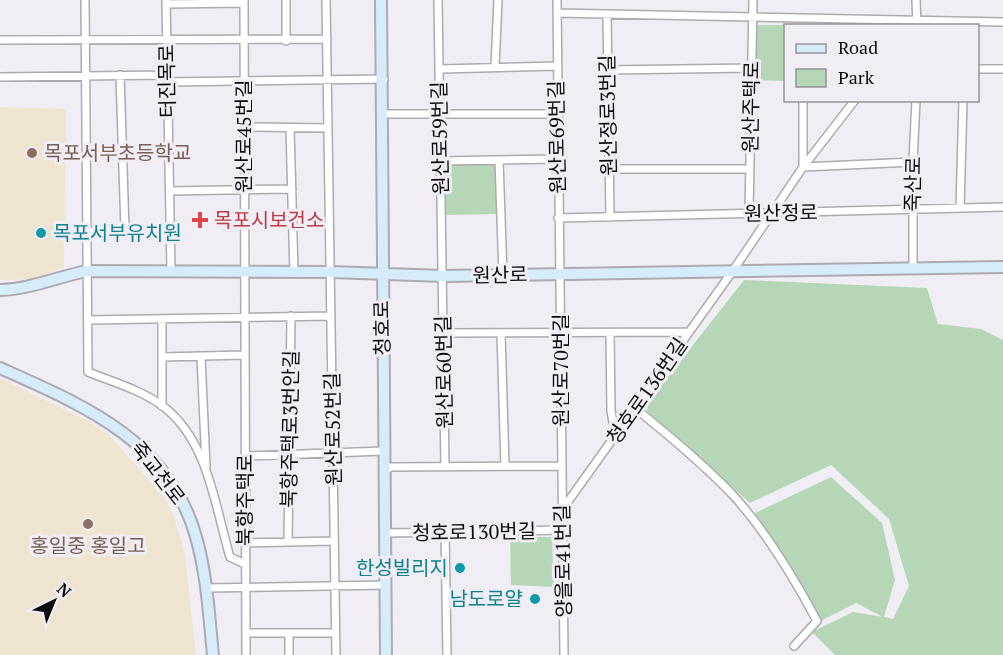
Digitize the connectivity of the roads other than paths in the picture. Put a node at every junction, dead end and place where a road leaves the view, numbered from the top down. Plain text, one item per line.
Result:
1 (85, 0) edge
2 (286, 0) edge
3 (326, 0) edge
4 (381, 0) edge
5 (438, 0) edge
6 (498, 0) edge
7 (557, 0) edge
8 (753, 0) edge
9 (916, 0) edge
10 (204, 1) edge
11 (166, 2) edge
12 (244, 2) edge
13 (557, 13) junction
14 (607, 14) junction
15 (753, 16) junction
16 (803, 21) edge
17 (1003, 22) edge
18 (915, 24) edge
19 (327, 39) junction
20 (0, 40) edge
21 (84, 40) junction
22 (166, 40) junction
23 (244, 40) junction
24 (286, 40) junction
25 (556, 66) junction
26 (495, 67) junction
27 (752, 68) junction
28 (440, 69) junction
29 (979, 69) edge
30 (1003, 69) edge
31 (608, 70) junction
32 (120, 75) junction
33 (85, 76) junction
34 (0, 77) edge
35 (167, 78) junction
36 (384, 80) junction
37 (244, 82) junction
38 (327, 82) junction
39 (803, 102) edge
40 (853, 102) edge
41 (916, 102) edge
42 (963, 102) edge
43 (383, 114) junction
44 (557, 114) junction
45 (440, 116) junction
46 (244, 127) junction
47 (290, 128) junction
48 (328, 128) junction
49 (558, 159) junction
50 (499, 160) junction
51 (440, 161) junction
52 (913, 162) junction
53 (803, 167) junction
54 (609, 169) junction
55 (750, 169) junction
56 (244, 189) junction
57 (292, 189) junction
58 (170, 191) junction
59 (1003, 207) edge
60 (960, 208) junction
61 (912, 210) junction
62 (749, 213) junction
63 (772, 213) junction
64 (610, 217) junction
65 (558, 218) junction
66 (764, 225) junction
67 (125, 230) junction
68 (88, 231) junction
69 (170, 231) junction
70 (1003, 267) edge
71 (913, 268) junction
72 (171, 270) junction
73 (87, 271) junction
74 (244, 272) junction
75 (331, 272) junction
76 (732, 272) junction
77 (294, 273) junction
78 (382, 274) junction
79 (560, 274) junction
80 (503, 275) junction
81 (443, 276) junction
82 (0, 290) edge
83 (291, 316) junction
84 (331, 316) junction
85 (244, 317) junction
86 (88, 320) junction
87 (162, 320) junction
88 (688, 332) junction
89 (444, 333) junction
90 (501, 333) junction
91 (561, 333) junction
92 (610, 333) junction
93 (244, 356) junction
94 (162, 357) junction
95 (201, 357) junction
96 (0, 368) edge
97 (162, 406) junction
98 (635, 408) junction
99 (621, 428) junction
100 (384, 451) junction
101 (333, 454) junction
102 (290, 455) junction
103 (245, 456) junction
104 (506, 466) junction
105 (562, 466) junction
106 (445, 467) junction
107 (386, 470) junction
108 (207, 475) junction
109 (562, 510) junction
110 (562, 530) junction
111 (445, 531) junction
112 (386, 533) junction
113 (334, 541) junction
114 (288, 542) junction
115 (245, 543) junction
116 (245, 564) junction
117 (334, 585) junction
118 (386, 585) junction
119 (245, 587) junction
120 (206, 588) junction
121 (246, 633) junction
122 (289, 633) junction
123 (335, 633) junction
124 (794, 646) dead end
125 (213, 655) edge
126 (246, 655) edge
127 (289, 655) edge
128 (336, 655) edge
129 (386, 655) edge
130 (447, 655) edge
131 (564, 655) edge

1 - 21 street
2 - 24 street
3 - 19 street, 원산로52번길
4 - 36 street, 청호로
5 - 28 street, 원산로59번길
6 - 26 street
7 - 13 street, 원산로69번길
8 - 15 street, 원산주택로
9 - 18 street
10 - 11 street
10 - 12 street
11 - 22 street, 터진목로
12 - 23 street, 원산로45번길
13 - 14 street
13 - 25 street, 원산로69번길
14 - 15 street
14 - 31 street, 원산정로3번길
15 - 16 street
15 - 27 street, 원산주택로
16 - 18 street
17 - 18 street
19 - 24 street
19 - 38 street, 원산로52번길
20 - 21 street
21 - 22 street
21 - 33 street
22 - 23 street
22 - 35 street, 터진목로
23 - 24 street
23 - 37 street, 원산로45번길
25 - 26 street
25 - 44 street, 원산로69번길
26 - 28 street
27 - 31 street
27 - 55 street, 원산주택로
28 - 45 street, 원산로59번길
29 - 30 street
31 - 54 street, 원산정로3번길
32 - 33 street
32 - 35 street
32 - 67 street
33 - 34 street
33 - 68 street
35 - 37 street
35 - 58 street, 터진목로
36 - 38 street
36 - 43 street, 청호로
37 - 38 street
37 - 46 street, 원산로45번길
38 - 48 street, 원산로52번길
39 - 53 street
40 - 53 street, 청호로136번길
41 - 52 street, 죽산로
42 - 60 street
43 - 45 street
43 - 78 street, 청호로
44 - 45 street
44 - 49 street, 원산로69번길
45 - 51 street, 원산로59번길
46 - 47 street
46 - 56 street, 원산로45번길
47 - 48 street
47 - 57 street
48 - 75 street, 원산로52번길
49 - 50 street
49 - 65 street, 원산로69번길
50 - 51 street
50 - 80 street
51 - 81 street, 원산로59번길
52 - 53 street
52 - 61 street, 죽산로
53 - 63 street, 청호로136번길
54 - 55 street
54 - 64 street, 원산정로3번길
55 - 62 street, 원산주택로
56 - 57 street
56 - 58 street
56 - 74 street, 원산로45번길
57 - 77 street
58 - 69 street, 터진목로
59 - 60 street, 원산정로
60 - 61 street, 원산정로
61 - 63 street, 원산정로
61 - 71 street, 죽산로
62 - 63 street, 원산정로
62 - 64 street, 원산정로
62 - 66 street
63 - 66 street, 청호로136번길
64 - 65 street, 원산정로
65 - 79 street, 원산로69번길
66 - 76 street, 청호로136번길
67 - 68 street
67 - 69 street
68 - 73 street
69 - 72 street, 터진목로
70 - 71 street, 원산로
71 - 76 street, 원산로
72 - 73 street, 원산로
72 - 74 street, 원산로
73 - 82 street, 원산로
73 - 86 street
74 - 77 street, 원산로
74 - 85 street, 북항주택로
75 - 77 street, 원산로
75 - 78 street, 원산로
75 - 84 street, 원산로52번길
76 - 79 street, 원산로
76 - 88 street, 청호로136번길
78 - 81 street, 원산로
78 - 100 street, 청호로
79 - 80 street, 원산로
79 - 91 street, 원산로70번길
80 - 81 street, 원산로
81 - 89 street, 원산로60번길
83 - 84 street
83 - 85 street
83 - 102 street, 북항주택로3번안길
84 - 101 street, 원산로52번길
85 - 87 street
85 - 93 street, 북항주택로
86 - 87 street
86 - 97 street
87 - 94 street
88 - 92 street
88 - 98 street, 청호로136번길
89 - 90 street
89 - 106 street, 원산로60번길
90 - 91 street
90 - 104 street
91 - 92 street
91 - 105 street, 원산로70번길
92 - 99 street
93 - 95 street
93 - 103 street, 북항주택로
94 - 95 street
94 - 97 street
95 - 108 street
96 - 120 street, 죽교천로
97 - 108 street
98 - 99 street, 청호로136번길
98 - 124 street
99 - 109 street, 청호로136번길
100 - 101 street
100 - 107 street, 청호로
101 - 102 street
101 - 113 street, 원산로52번길
102 - 103 street
102 - 114 street, 북항주택로3번안길
103 - 115 street, 북항주택로
104 - 105 street
104 - 106 street
105 - 109 street, 양을로41번길
106 - 107 street
107 - 112 street, 청호로
108 - 116 street
109 - 110 street, 양을로41번길
110 - 111 street, 청호로130번길
110 - 131 street, 양을로41번길
111 - 112 street, 청호로130번길
111 - 130 street
112 - 118 street, 청호로
113 - 114 street
113 - 117 street, 원산로52번길
114 - 115 street
115 - 116 street, 북항주택로
116 - 119 street, 북항주택로
117 - 118 street
117 - 119 street
117 - 123 street, 원산로52번길
118 - 129 street, 청호로
119 - 120 street
119 - 121 street, 북항주택로
120 - 125 street, 죽교천로
121 - 122 street
121 - 126 street, 북항주택로
122 - 123 street
122 - 127 street
123 - 128 street, 원산로52번길

